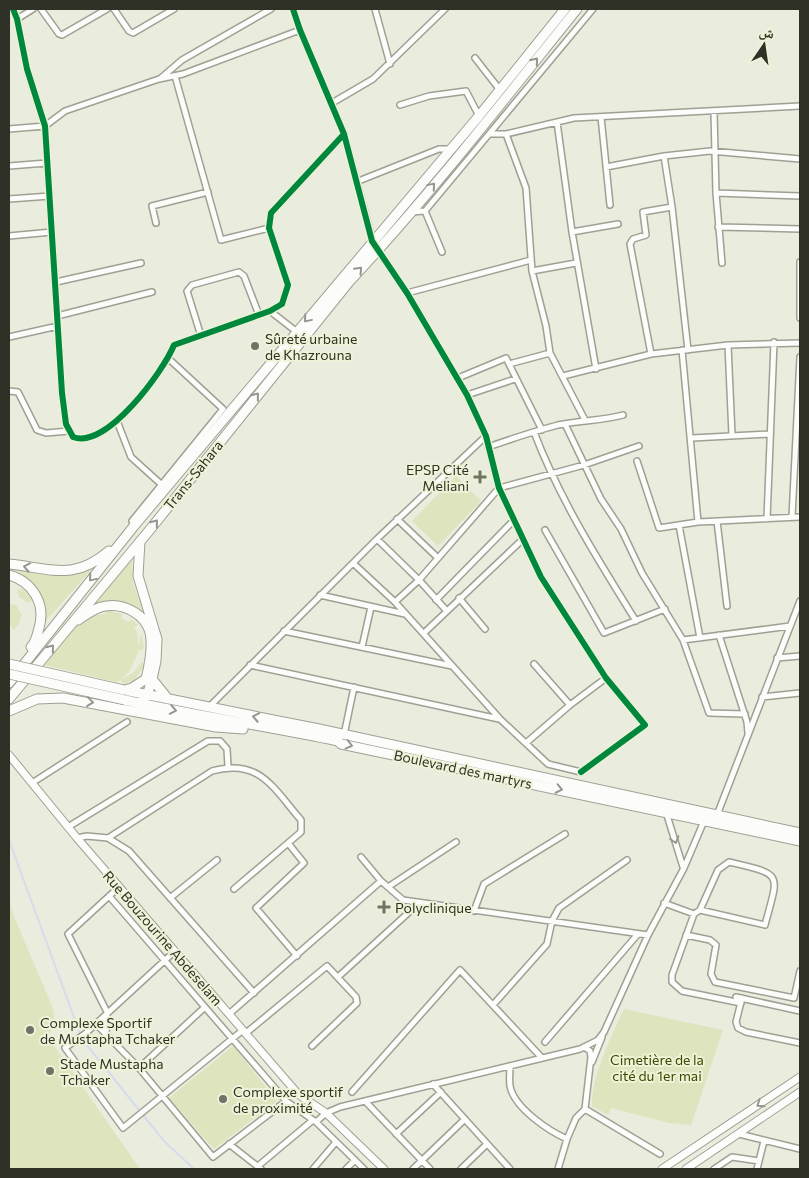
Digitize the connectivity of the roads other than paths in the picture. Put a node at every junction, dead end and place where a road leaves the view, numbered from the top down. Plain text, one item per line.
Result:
1 (13, 9) edge
2 (33, 9) edge
3 (40, 9) edge
4 (106, 9) edge
5 (114, 9) edge
6 (174, 9) edge
7 (271, 9) edge
8 (293, 9) edge
9 (375, 9) edge
10 (446, 9) edge
11 (565, 9) edge
12 (577, 9) edge
13 (593, 9) edge
14 (18, 19) junction
15 (300, 30) junction
16 (475, 58) dead end
17 (390, 64) junction
18 (175, 76) junction
19 (159, 79) junction
20 (500, 90) junction
21 (332, 103) junction
22 (400, 105) dead end
23 (800, 106) edge
24 (714, 112) junction
25 (479, 116) junction
26 (601, 117) junction
27 (557, 122) junction
28 (45, 126) junction
29 (9, 129) edge
30 (344, 134) junction
31 (490, 134) junction
32 (506, 134) junction
33 (451, 149) junction
34 (715, 152) junction
35 (664, 156) junction
36 (800, 159) edge
37 (47, 163) junction
38 (9, 166) edge
39 (606, 167) junction
40 (356, 182) junction
41 (208, 192) junction
42 (716, 193) junction
43 (50, 196) junction
44 (800, 196) edge
45 (9, 199) edge
46 (610, 205) dead end
47 (672, 207) junction
48 (425, 211) junction
49 (410, 212) junction
50 (156, 223) dead end
51 (618, 224) dead end
52 (718, 227) junction
53 (269, 228) junction
54 (800, 229) edge
55 (52, 232) junction
56 (572, 232) junction
57 (9, 236) edge
58 (372, 241) junction
59 (378, 250) junction
60 (442, 252) dead end
61 (531, 260) junction
62 (800, 262) edge
63 (141, 263) dead end
64 (576, 263) junction
65 (722, 263) dead end
66 (532, 271) junction
67 (56, 282) junction
68 (152, 292) dead end
69 (407, 293) junction
70 (270, 311) junction
71 (259, 315) junction
72 (57, 316) junction
73 (800, 318) edge
74 (58, 326) junction
75 (297, 332) junction
76 (201, 336) junction
77 (9, 337) edge
78 (774, 342) junction
79 (800, 343) edge
80 (728, 345) junction
81 (685, 350) junction
82 (550, 352) junction
83 (651, 354) junction
84 (800, 357) edge
85 (168, 359) junction
86 (509, 364) junction
87 (596, 369) junction
88 (800, 369) edge
89 (563, 376) junction
90 (458, 378) junction
91 (515, 379) junction
92 (9, 391) edge
93 (467, 395) junction
94 (623, 415) dead end
95 (585, 420) junction
96 (117, 421) junction
97 (565, 424) junction
98 (542, 430) junction
99 (69, 431) junction
100 (534, 432) junction
101 (770, 434) junction
102 (732, 435) junction
103 (486, 436) junction
104 (692, 438) junction
105 (639, 446) dead end
106 (488, 447) junction
107 (638, 461) dead end
108 (584, 465) junction
109 (550, 474) junction
110 (162, 485) junction
111 (498, 488) junction
112 (792, 516) junction
113 (800, 516) edge
114 (397, 519) junction
115 (767, 519) junction
116 (514, 520) junction
117 (717, 520) junction
118 (698, 522) junction
119 (679, 525) junction
120 (133, 528) junction
121 (545, 530) dead end
122 (377, 539) junction
123 (523, 539) junction
124 (140, 540) junction
125 (438, 558) junction
126 (353, 563) junction
127 (9, 564) edge
128 (9, 575) edge
129 (419, 580) junction
130 (320, 596) junction
131 (458, 598) junction
132 (436, 600) junction
133 (800, 601) edge
134 (395, 602) junction
135 (727, 606) dead end
136 (371, 607) junction
137 (665, 609) junction
138 (446, 610) junction
139 (406, 615) junction
140 (636, 621) junction
141 (790, 626) junction
142 (68, 628) junction
143 (485, 629) dead end
144 (284, 631) junction
145 (424, 633) junction
146 (719, 635) junction
147 (700, 638) junction
148 (683, 640) junction
149 (362, 647) junction
150 (800, 656) edge
151 (777, 658) junction
152 (24, 662) junction
153 (9, 664) edge
154 (534, 664) dead end
155 (250, 665) junction
156 (452, 666) junction
157 (9, 674) edge
158 (606, 678) junction
159 (149, 679) junction
160 (9, 683) edge
161 (354, 687) junction
162 (124, 690) junction
163 (800, 693) edge
164 (762, 697) junction
165 (144, 698) junction
166 (9, 699) edge
167 (168, 699) junction
168 (570, 705) junction
169 (208, 708) junction
170 (9, 711) edge
171 (745, 714) junction
172 (500, 719) junction
173 (127, 722) dead end
174 (267, 728) junction
175 (344, 735) junction
176 (748, 736) junction
177 (526, 743) junction
178 (9, 755) edge
179 (228, 766) junction
180 (581, 772) junction
181 (32, 783) junction
182 (583, 790) junction
183 (666, 812) junction
184 (717, 815) junction
185 (704, 820) junction
186 (68, 828) junction
187 (800, 833) edge
188 (565, 834) dead end
189 (77, 838) junction
190 (108, 838) junction
191 (800, 841) edge
192 (456, 842) dead end
193 (288, 843) junction
194 (361, 857) dead end
195 (217, 860) dead end
196 (627, 860) dead end
197 (684, 868) junction
198 (381, 881) junction
199 (119, 887) junction
200 (388, 887) junction
201 (234, 889) dead end
202 (109, 896) junction
203 (170, 898) junction
204 (664, 903) junction
205 (418, 904) junction
206 (700, 910) junction
207 (474, 911) junction
208 (694, 914) junction
209 (552, 921) junction
210 (638, 934) junction
211 (686, 934) junction
212 (648, 935) junction
213 (175, 951) junction
214 (297, 956) junction
215 (165, 961) junction
216 (800, 971) edge
217 (338, 977) junction
218 (738, 987) junction
219 (254, 993) junction
220 (739, 1000) junction
221 (493, 1005) junction
222 (205, 1007) junction
223 (800, 1011) edge
224 (107, 1012) junction
225 (229, 1014) junction
226 (96, 1024) junction
227 (245, 1032) junction
228 (604, 1032) junction
229 (106, 1036) junction
230 (232, 1039) junction
231 (545, 1042) dead end
232 (800, 1043) edge
233 (312, 1046) dead end
234 (584, 1047) junction
235 (542, 1058) junction
236 (510, 1066) junction
237 (139, 1068) junction
238 (590, 1069) junction
239 (800, 1077) edge
240 (433, 1084) junction
241 (352, 1092) dead end
242 (441, 1092) junction
243 (800, 1092) edge
244 (162, 1096) junction
245 (286, 1101) junction
246 (365, 1101) junction
247 (585, 1109) junction
248 (326, 1113) junction
249 (466, 1119) junction
250 (314, 1121) junction
251 (396, 1134) junction
252 (739, 1134) junction
253 (567, 1140) junction
254 (764, 1141) junction
255 (336, 1142) junction
256 (229, 1144) junction
257 (488, 1144) junction
258 (800, 1149) edge
259 (660, 1154) dead end
260 (355, 1160) junction
261 (422, 1161) junction
262 (759, 1161) junction
263 (259, 1168) edge
264 (313, 1169) edge
265 (346, 1169) edge
266 (364, 1169) edge
267 (384, 1169) edge
268 (413, 1169) edge
269 (430, 1169) edge
270 (461, 1169) edge
271 (510, 1169) edge
272 (558, 1169) edge
273 (662, 1169) edge
274 (686, 1169) edge
275 (714, 1169) edge
276 (756, 1169) edge

1 - 14 street
2 - 14 street
3 - 4 street
5 - 6 street
7 - 19 street
8 - 15 street
9 - 17 street
10 - 17 street
11 - 20 highway
49 -> 12 highway, Trans-Sahara
13 - 31 street
14 - 28 street
15 - 18 street
15 - 21 street
16 - 20 street
17 - 21 street
18 - 19 street
18 - 41 street
19 - 28 street
20 - 25 highway
21 - 30 street
22 - 25 street
23 - 24 street
24 - 26 street
24 - 34 street
25 - 33 highway
26 - 27 street
26 - 39 street
27 - 32 street
27 - 56 street
28 - 29 street
28 - 37 street
30 - 40 street
30 - 53 street
31 - 32 street
31 - 48 street
32 - 61 street
33 - 40 street
33 - 58 highway
34 - 35 street
34 - 36 street
34 - 42 street
35 - 39 street
35 - 47 street
37 - 38 street
37 - 43 street
39 - 46 street
40 - 58 street
41 - 50 street
41 - 53 street
42 - 44 street
42 - 52 street
43 - 45 street
43 - 55 street
47 - 81 street
47 - 83 street
48 - 49 street
48 - 60 street
49 - 59 highway, Trans-Sahara
51 - 56 street
52 - 54 street
52 - 65 street
53 - 70 street
55 - 57 street
55 - 67 street
56 - 64 street
58 - 59 street
58 -> 75 highway
59 - 69 street
124 -> 59 highway, Trans-Sahara
61 - 66 street
61 - 69 street
62 - 73 street
63 - 67 street
64 - 66 street
64 - 87 street
66 - 82 street
67 - 72 street
68 - 72 street
69 - 90 street
70 - 71 street
70 - 75 street
71 - 76 street
71 - 76 street
72 - 74 street
74 - 77 street
74 - 99 street
75 - 120 highway
76 - 85 street
78 - 79 street
78 - 80 street
78 - 101 street
80 - 81 street
80 - 102 street
81 - 83 street
81 - 104 street
82 - 86 street
82 - 89 street
83 - 87 street
84 - 88 street
85 - 96 street
85 - 110 street
86 - 90 street
86 - 91 street
87 - 89 street
88 - 112 street
89 - 95 street
90 - 93 street
91 - 93 street
91 - 98 street
92 - 99 street
93 - 103 street
94 - 95 street
95 - 97 street
96 - 99 street
96 - 110 street
97 - 98 street
97 - 108 street
98 - 100 street
100 - 106 street
100 - 109 street
101 - 102 street
101 - 115 street
102 - 104 street
103 - 106 street
103 - 114 street
104 - 118 street
105 - 108 street
106 - 111 street
107 - 119 street
108 - 109 street
108 - 137 street
109 - 111 street
109 - 140 street
110 - 120 street
111 - 116 street
111 - 125 street
112 - 113 street
112 - 115 street
114 - 122 street
114 - 125 street
115 - 117 street
116 - 123 street
116 - 132 street
117 - 118 street
117 - 135 street
118 - 119 street
119 - 147 street
120 -> 127 highway
120 -> 152 highway
121 - 140 street
122 - 126 street
122 - 129 street
123 - 131 street
123 - 158 street
124 - 142 highway, Trans-Sahara
124 - 159 highway
125 - 129 street
126 - 130 street
126 - 134 street
128 - 152 highway
129 - 132 street
129 - 134 street
130 - 136 street
130 - 144 street
131 - 138 street
131 - 143 street
132 - 138 street
133 - 141 street
134 - 139 street
136 - 139 street
136 - 149 street
137 - 140 street
137 - 148 street
138 - 145 street
139 - 145 street
141 - 146 street
141 - 151 street
142 - 159 highway
166 -> 142 highway, Trans-Sahara
144 - 149 street
144 - 155 street
145 - 156 street
146 - 147 street
146 - 171 street
147 - 148 street
148 - 171 street
149 - 156 street
150 - 151 street
151 - 164 street
152 - 160 highway
153 - 162 highway, bridge
154 - 168 street
155 - 161 street
155 - 169 street
156 - 172 street
157 - 165 highway, bridge
158 - 168 street
158 - 180 street
159 - 162 highway
159 - 165 highway
159 - 167 highway
161 - 172 street
161 - 175 street
162 - 165 highway
163 - 164 street
164 - 176 street
165 - 167 highway, Boulevard des martyrs
165 -> 174 highway, Boulevard des martyrs
167 - 169 highway, Boulevard des martyrs
168 - 177 street
175 -> 169 highway, Boulevard des martyrs
170 -> 174 highway
171 - 176 street
172 - 177 street
173 - 181 street
174 -> 182 highway, Boulevard des martyrs
175 - 182 highway, Boulevard des martyrs
176 - 184 street
177 - 180 street
178 - 181 street, Rue Bouzourine Abdeselam
179 - 186 street
179 - 190 street
179 - 193 street
180 - 182 street
181 - 186 street, Rue Bouzourine Abdeselam
182 - 183 highway, Boulevard des martyrs
182 - 184 highway, Boulevard des martyrs
183 - 185 highway, Boulevard des martyrs
183 -> 197 street
184 - 187 highway, Boulevard des martyrs
185 - 191 highway, Boulevard des martyrs
185 - 197 street
186 - 189 street, Rue Bouzourine Abdeselam
188 - 207 street
189 - 190 street
189 - 199 street, Rue Bouzourine Abdeselam
190 - 203 street
192 - 200 street
193 - 201 street
193 - 214 street
194 - 198 street
195 - 203 street
196 - 209 street
197 - 204 street
198 - 200 street
198 - 214 street
199 - 202 street
199 - 213 street, Rue Bouzourine Abdeselam
200 - 205 street
202 - 215 street
202 - 224 street
203 - 219 street
204 - 208 street
204 - 212 street
205 - 207 street
205 - 217 street
206 - 206 street
206 - 208 street
207 - 209 street
208 - 211 street
209 - 210 street
209 - 221 street
210 - 212 street
210 - 231 street
211 - 218 street
211 - 220 street
212 - 228 street
213 - 215 street
213 - 225 street, Rue Bouzourine Abdeselam
214 - 219 street
215 - 222 street
215 - 224 street
216 - 218 street
217 - 227 street
217 - 233 street
218 - 220 street
219 - 225 street
220 - 223 street
220 - 232 street
221 - 235 street
221 - 241 street
222 - 230 street
222 - 237 street
224 - 226 street
224 - 229 street
225 - 227 street, Rue Bouzourine Abdeselam
226 - 229 street
226 - 244 street
227 - 230 street
227 - 248 street, Rue Bouzourine Abdeselam
228 - 234 street
228 - 238 street
229 - 237 street
230 - 244 street
230 - 245 street
234 - 235 street
234 - 238 street
235 - 236 street
236 - 240 street
236 - 253 street
237 - 244 street
238 - 247 street
239 -> 273 street
240 - 242 street
240 - 246 street
242 - 249 street
242 - 251 street
243 - 252 street
244 - 256 street
245 - 250 street
245 - 256 street
246 - 248 street
246 - 251 street
247 - 253 street
247 - 259 street
248 - 250 street
248 - 267 street, Rue Bouzourine Abdeselam
249 - 257 street
249 - 261 street
250 - 255 street
250 - 263 street
251 - 261 street
252 - 254 street
252 - 274 street
253 - 272 street
254 - 258 street
254 - 262 street
255 - 260 street
255 - 264 street
256 - 263 street
257 - 270 street
257 - 271 street
260 - 265 street
260 - 266 street
261 - 268 street
261 - 269 street
262 - 275 street
262 - 276 street

